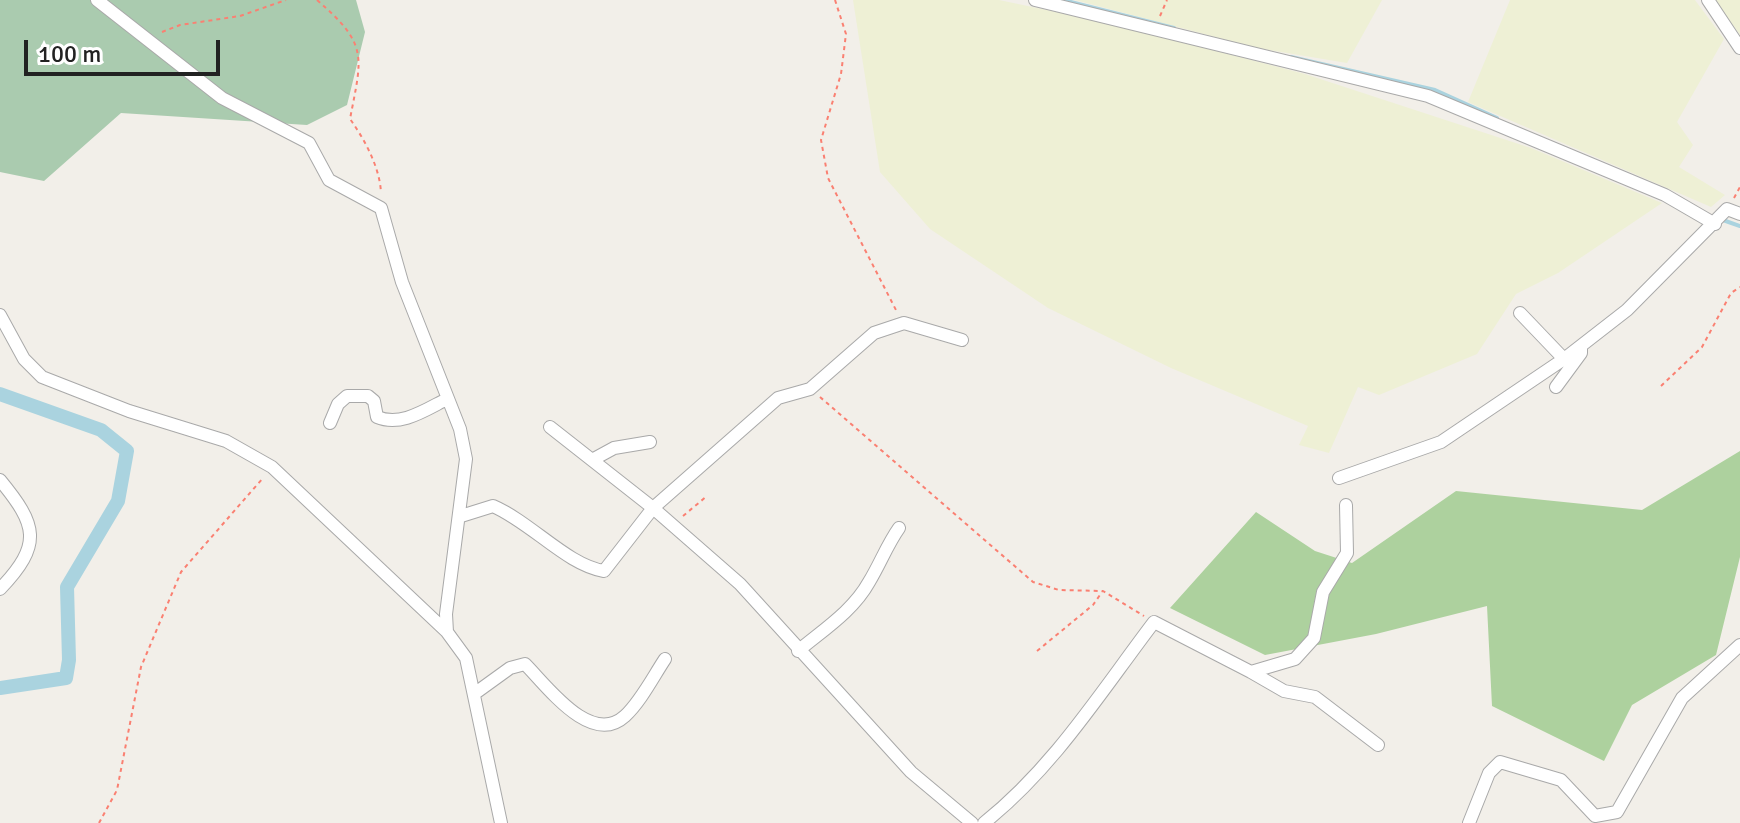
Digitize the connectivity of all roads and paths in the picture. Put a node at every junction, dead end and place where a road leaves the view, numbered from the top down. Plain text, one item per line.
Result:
1 (97, 0) edge
2 (286, 0) edge
3 (317, 0) edge
4 (835, 0) edge
5 (1035, 0) edge
6 (1167, 0) edge
7 (1708, 0) edge
8 (1154, 28) junction
9 (146, 38) junction
10 (1740, 48) edge
11 (381, 208) junction
12 (1740, 214) edge
13 (1715, 224) junction
14 (1740, 287) edge
15 (1520, 313) dead end
16 (0, 315) edge
17 (904, 323) junction
18 (962, 340) dead end
19 (1581, 346) junction
20 (1564, 359) junction
21 (1661, 386) dead end
22 (1556, 387) dead end
23 (810, 389) junction
24 (447, 399) junction
25 (330, 423) dead end
26 (550, 427) dead end
27 (650, 442) dead end
28 (592, 460) junction
29 (272, 467) junction
30 (1339, 478) dead end
31 (0, 480) edge
32 (707, 496) dead end
33 (1346, 505) dead end
34 (653, 508) junction
35 (461, 516) junction
36 (673, 524) junction
37 (899, 528) dead end
38 (0, 589) edge
39 (1103, 591) junction
40 (1154, 622) junction
41 (447, 632) junction
42 (1740, 645) edge
43 (798, 651) junction
44 (1037, 651) dead end
45 (665, 659) dead end
46 (1251, 672) junction
47 (474, 694) junction
48 (1378, 745) dead end
49 (99, 823) edge
50 (501, 823) edge
51 (972, 823) edge
52 (984, 823) edge
53 (1469, 823) edge

1 - 9 street
2 - 9 path
3 - 11 path
4 - 17 path
5 - 8 street
6 - 8 path
7 - 10 street
8 - 13 street
9 - 11 street
11 - 24 street
12 - 13 street
13 - 19 street
14 - 21 path
15 - 20 street
16 - 29 street
17 - 18 street
17 - 23 street
19 - 20 street
19 - 22 street
20 - 30 street
23 - 34 street
23 - 39 path
24 - 25 street
24 - 35 street
26 - 28 street
27 - 28 street
28 - 34 street
29 - 41 street
29 - 49 path
31 - 38 street
32 - 36 path
33 - 46 street
34 - 35 street
34 - 36 street
35 - 41 street
36 - 43 street
37 - 43 street
39 - 40 path
39 - 44 path
40 - 46 street
40 - 52 street
41 - 47 street
42 - 53 street
43 - 51 street
45 - 47 street
46 - 48 street
47 - 50 street

